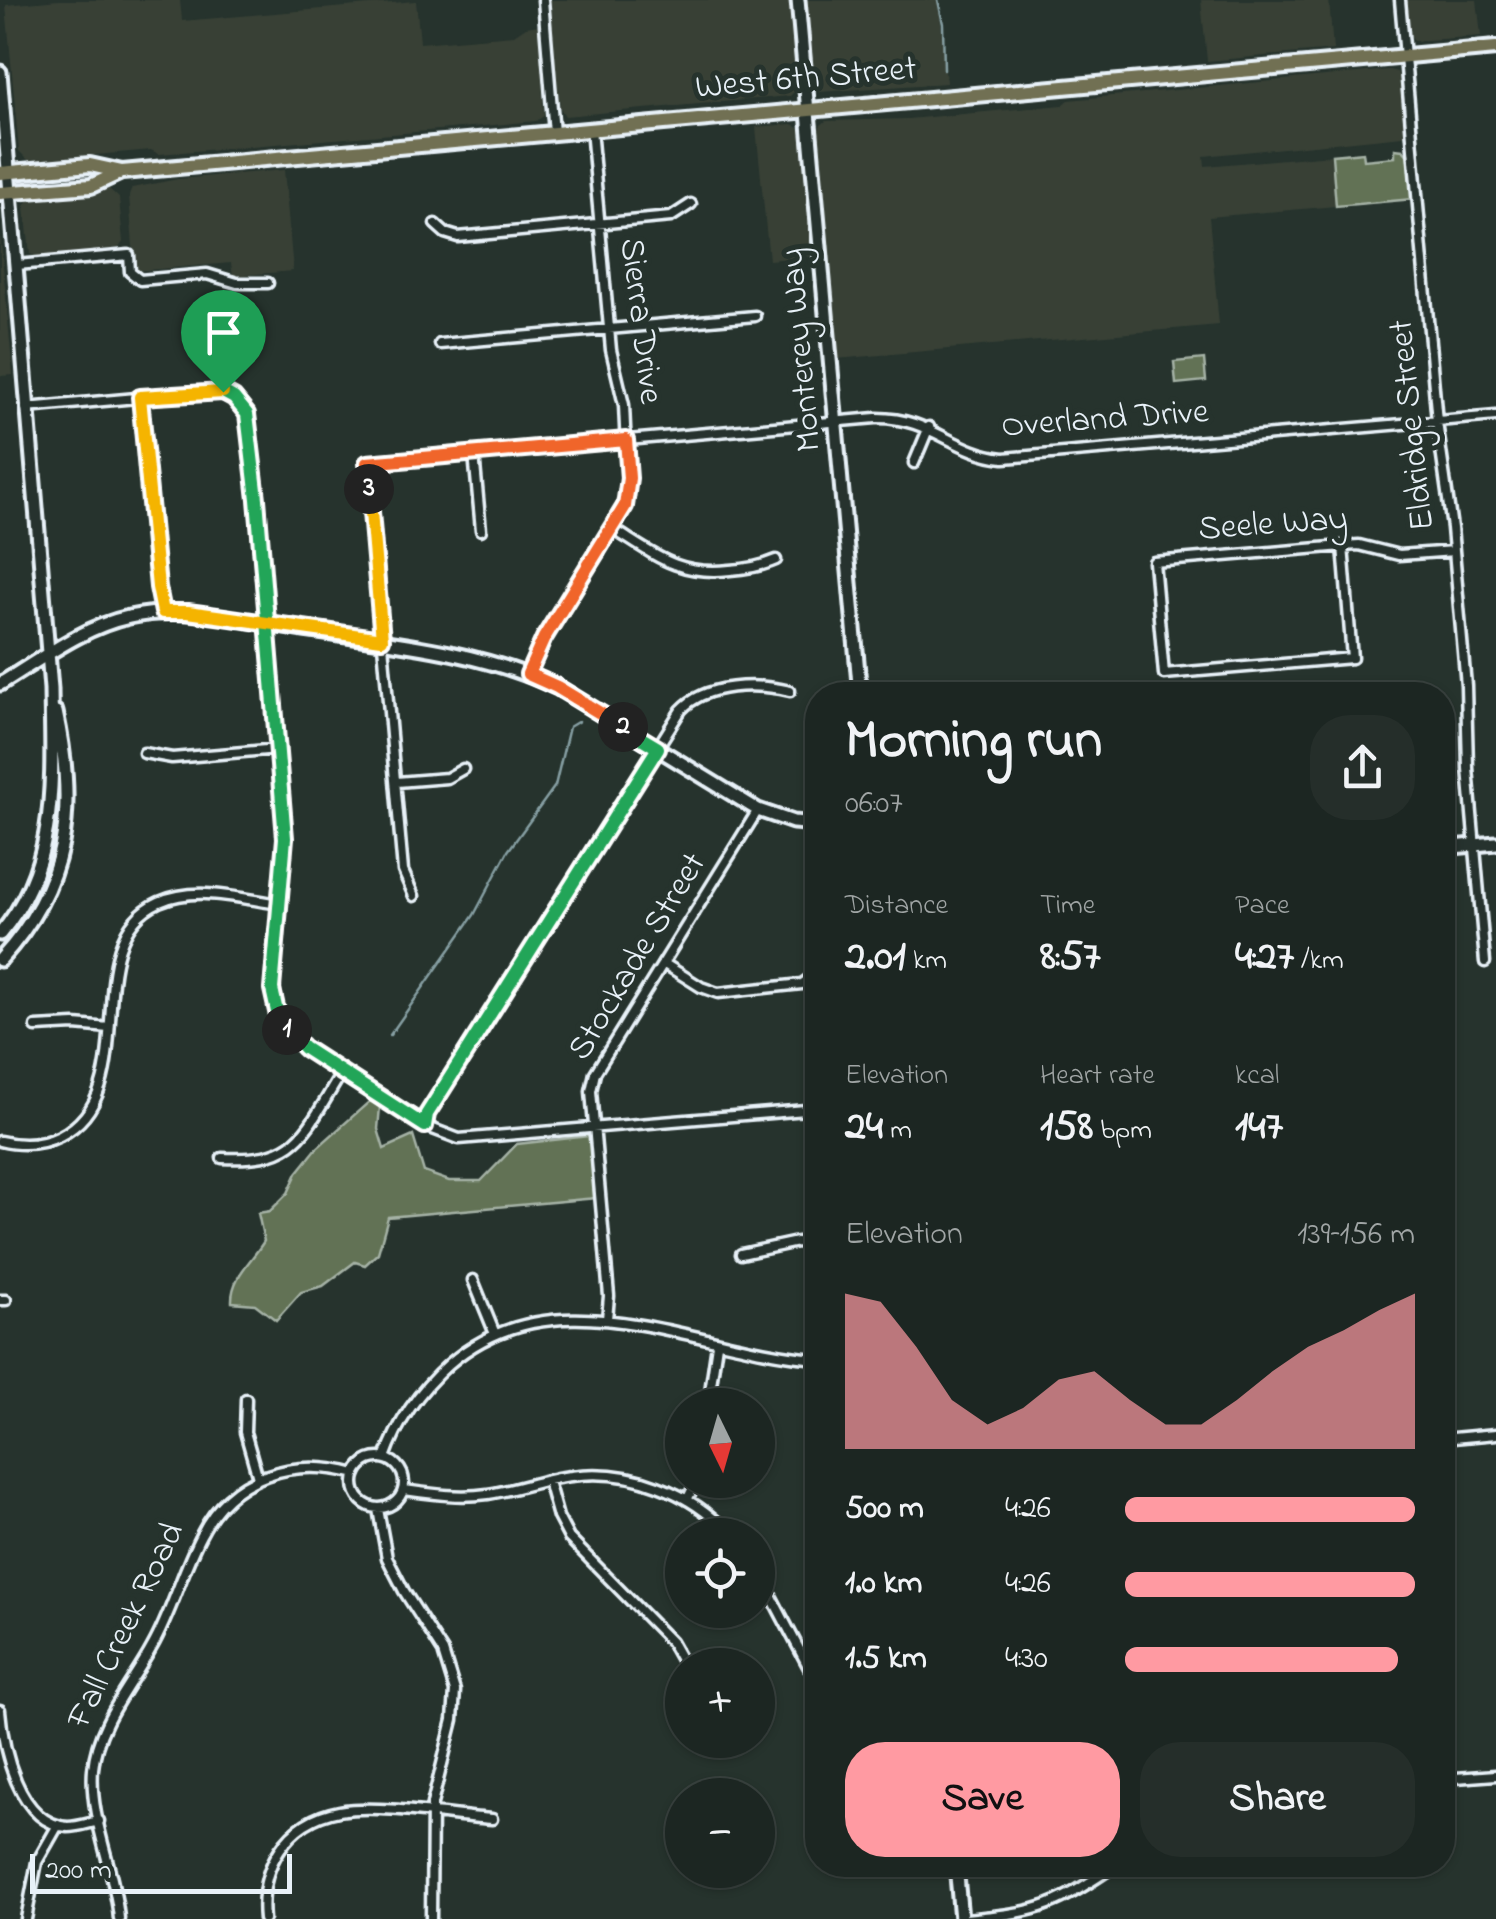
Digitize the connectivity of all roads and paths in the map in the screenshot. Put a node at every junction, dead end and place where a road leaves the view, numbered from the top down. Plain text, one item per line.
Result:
1 (543, 0) edge
2 (798, 0) edge
3 (1400, 0) edge
4 (1496, 48) edge
5 (1405, 56) junction
6 (0, 72) edge
7 (808, 109) junction
8 (592, 129) junction
9 (554, 132) junction
10 (4, 172) edge
11 (122, 172) junction
12 (5, 193) edge
13 (692, 204) dead end
14 (435, 224) dead end
15 (600, 224) junction
16 (17, 265) junction
17 (268, 283) dead end
18 (755, 316) dead end
19 (609, 329) junction
20 (440, 344) dead end
21 (140, 397) junction
22 (26, 408) junction
23 (1496, 416) edge
24 (836, 422) junction
25 (1438, 422) junction
26 (929, 428) junction
27 (626, 440) junction
28 (474, 454) junction
29 (914, 462) dead end
30 (613, 529) junction
31 (482, 530) dead end
32 (1343, 546) junction
33 (1454, 551) junction
34 (776, 560) dead end
35 (163, 612) junction
36 (267, 624) junction
37 (382, 639) junction
38 (48, 655) junction
39 (528, 674) junction
40 (859, 682) edge
41 (0, 684) edge
42 (51, 688) junction
43 (790, 691) dead end
44 (658, 748) junction
45 (278, 749) junction
46 (144, 754) dead end
47 (462, 769) dead end
48 (397, 782) junction
49 (758, 810) junction
50 (805, 823) edge
51 (1496, 843) edge
52 (1474, 844) junction
53 (1455, 846) edge
54 (414, 896) dead end
55 (280, 904) junction
56 (0, 934) edge
57 (0, 960) edge
58 (1486, 962) dead end
59 (663, 963) junction
60 (805, 982) edge
61 (36, 1027) dead end
62 (109, 1028) junction
63 (341, 1074) junction
64 (805, 1110) edge
65 (425, 1126) junction
66 (594, 1129) junction
67 (0, 1142) edge
68 (222, 1158) dead end
69 (805, 1243) edge
70 (740, 1254) dead end
71 (474, 1280) dead end
72 (607, 1318) junction
73 (495, 1334) junction
74 (718, 1344) junction
75 (805, 1358) edge
76 (711, 1388) edge
77 (246, 1399) dead end
78 (1496, 1434) edge
79 (1455, 1438) edge
80 (385, 1458) junction
81 (356, 1474) junction
82 (258, 1478) junction
83 (548, 1480) junction
84 (404, 1490) junction
85 (687, 1500) joint
86 (378, 1509) junction
87 (713, 1518) edge
88 (775, 1603) edge
89 (674, 1648) edge
90 (805, 1660) edge
91 (0, 1710) edge
92 (1496, 1774) edge
93 (1455, 1778) edge
94 (431, 1815) junction
95 (492, 1819) dead end
96 (99, 1822) junction
97 (58, 1825) junction
98 (958, 1877) edge
99 (1098, 1877) edge
100 (26, 1919) edge
101 (119, 1919) edge
102 (264, 1919) edge
103 (431, 1919) edge
104 (964, 1919) edge

1 - 9 street
2 - 7 street, Monterey Way
3 - 5 street, Eldridge Street
4 - 5 main road, West 6th Street
5 - 7 main road, West 6th Street
5 - 25 street, Eldridge Street
6 - 10 street
7 - 8 main road, West 6th Street
7 - 24 street, Monterey Way
8 - 9 main road, West 6th Street
8 - 15 street, Sierra Drive
9 - 11 main road, West 6th Street
10 - 11 main road, West 6th Street
10 - 12 street
11 - 12 main road, West 6th Street
12 - 16 street
13 - 15 street
14 - 15 street
15 - 19 street, Sierra Drive
16 - 17 street
16 - 22 street
18 - 19 street
19 - 20 street
19 - 27 street, Sierra Drive
21 - 22 street
21 - 35 street
21 - 36 street
22 - 38 street
23 - 25 street, Overland Drive
24 - 26 street, Overland Drive
24 - 27 street, Overland Drive
24 - 40 street, Monterey Way
25 - 26 street, Overland Drive
25 - 33 street, Eldridge Street
26 - 29 street
27 - 28 street, Overland Drive
27 - 30 street, Sierra Drive
28 - 31 street
28 - 37 street, Overland Drive
30 - 34 street
30 - 39 street, Sierra Drive
32 - 32 street, Seele Way
32 - 33 street, Seele Way
33 - 52 street, Eldridge Street
35 - 36 street
35 - 38 street
36 - 37 street
36 - 45 street
37 - 39 street
37 - 48 street
38 - 41 street
38 - 42 street
39 - 44 street
42 - 56 street
42 - 57 street
43 - 44 street
44 - 49 street
44 - 65 street
45 - 46 street
45 - 55 street
47 - 48 street
48 - 54 street
49 - 50 street
49 - 59 street, Stockade Street
51 - 52 street
52 - 53 street
52 - 58 street, Eldridge Street
55 - 62 street
55 - 63 street
59 - 60 street
59 - 66 street, Stockade Street
61 - 62 street
62 - 67 street
63 - 65 street
63 - 68 street
64 - 66 street
65 - 66 street
66 - 72 street, Stockade Street
69 - 70 street
71 - 73 street
72 - 73 street
72 - 74 street
73 - 80 street
74 - 75 street
74 - 76 street
77 - 82 street
78 - 79 street
80 - 81 street
80 - 84 street
81 - 82 street, Fall Creek Road
81 - 86 street
82 - 96 street, Fall Creek Road
83 - 84 street
83 - 85 street
83 - 89 street
84 - 86 street
85 - 87 street
86 - 94 street
88 - 90 street
91 - 97 street
92 - 93 street
94 - 95 street
94 - 102 street
94 - 103 street
96 - 97 street
96 - 101 street, Fall Creek Road
97 - 100 street
98 - 104 street
99 - 104 street

